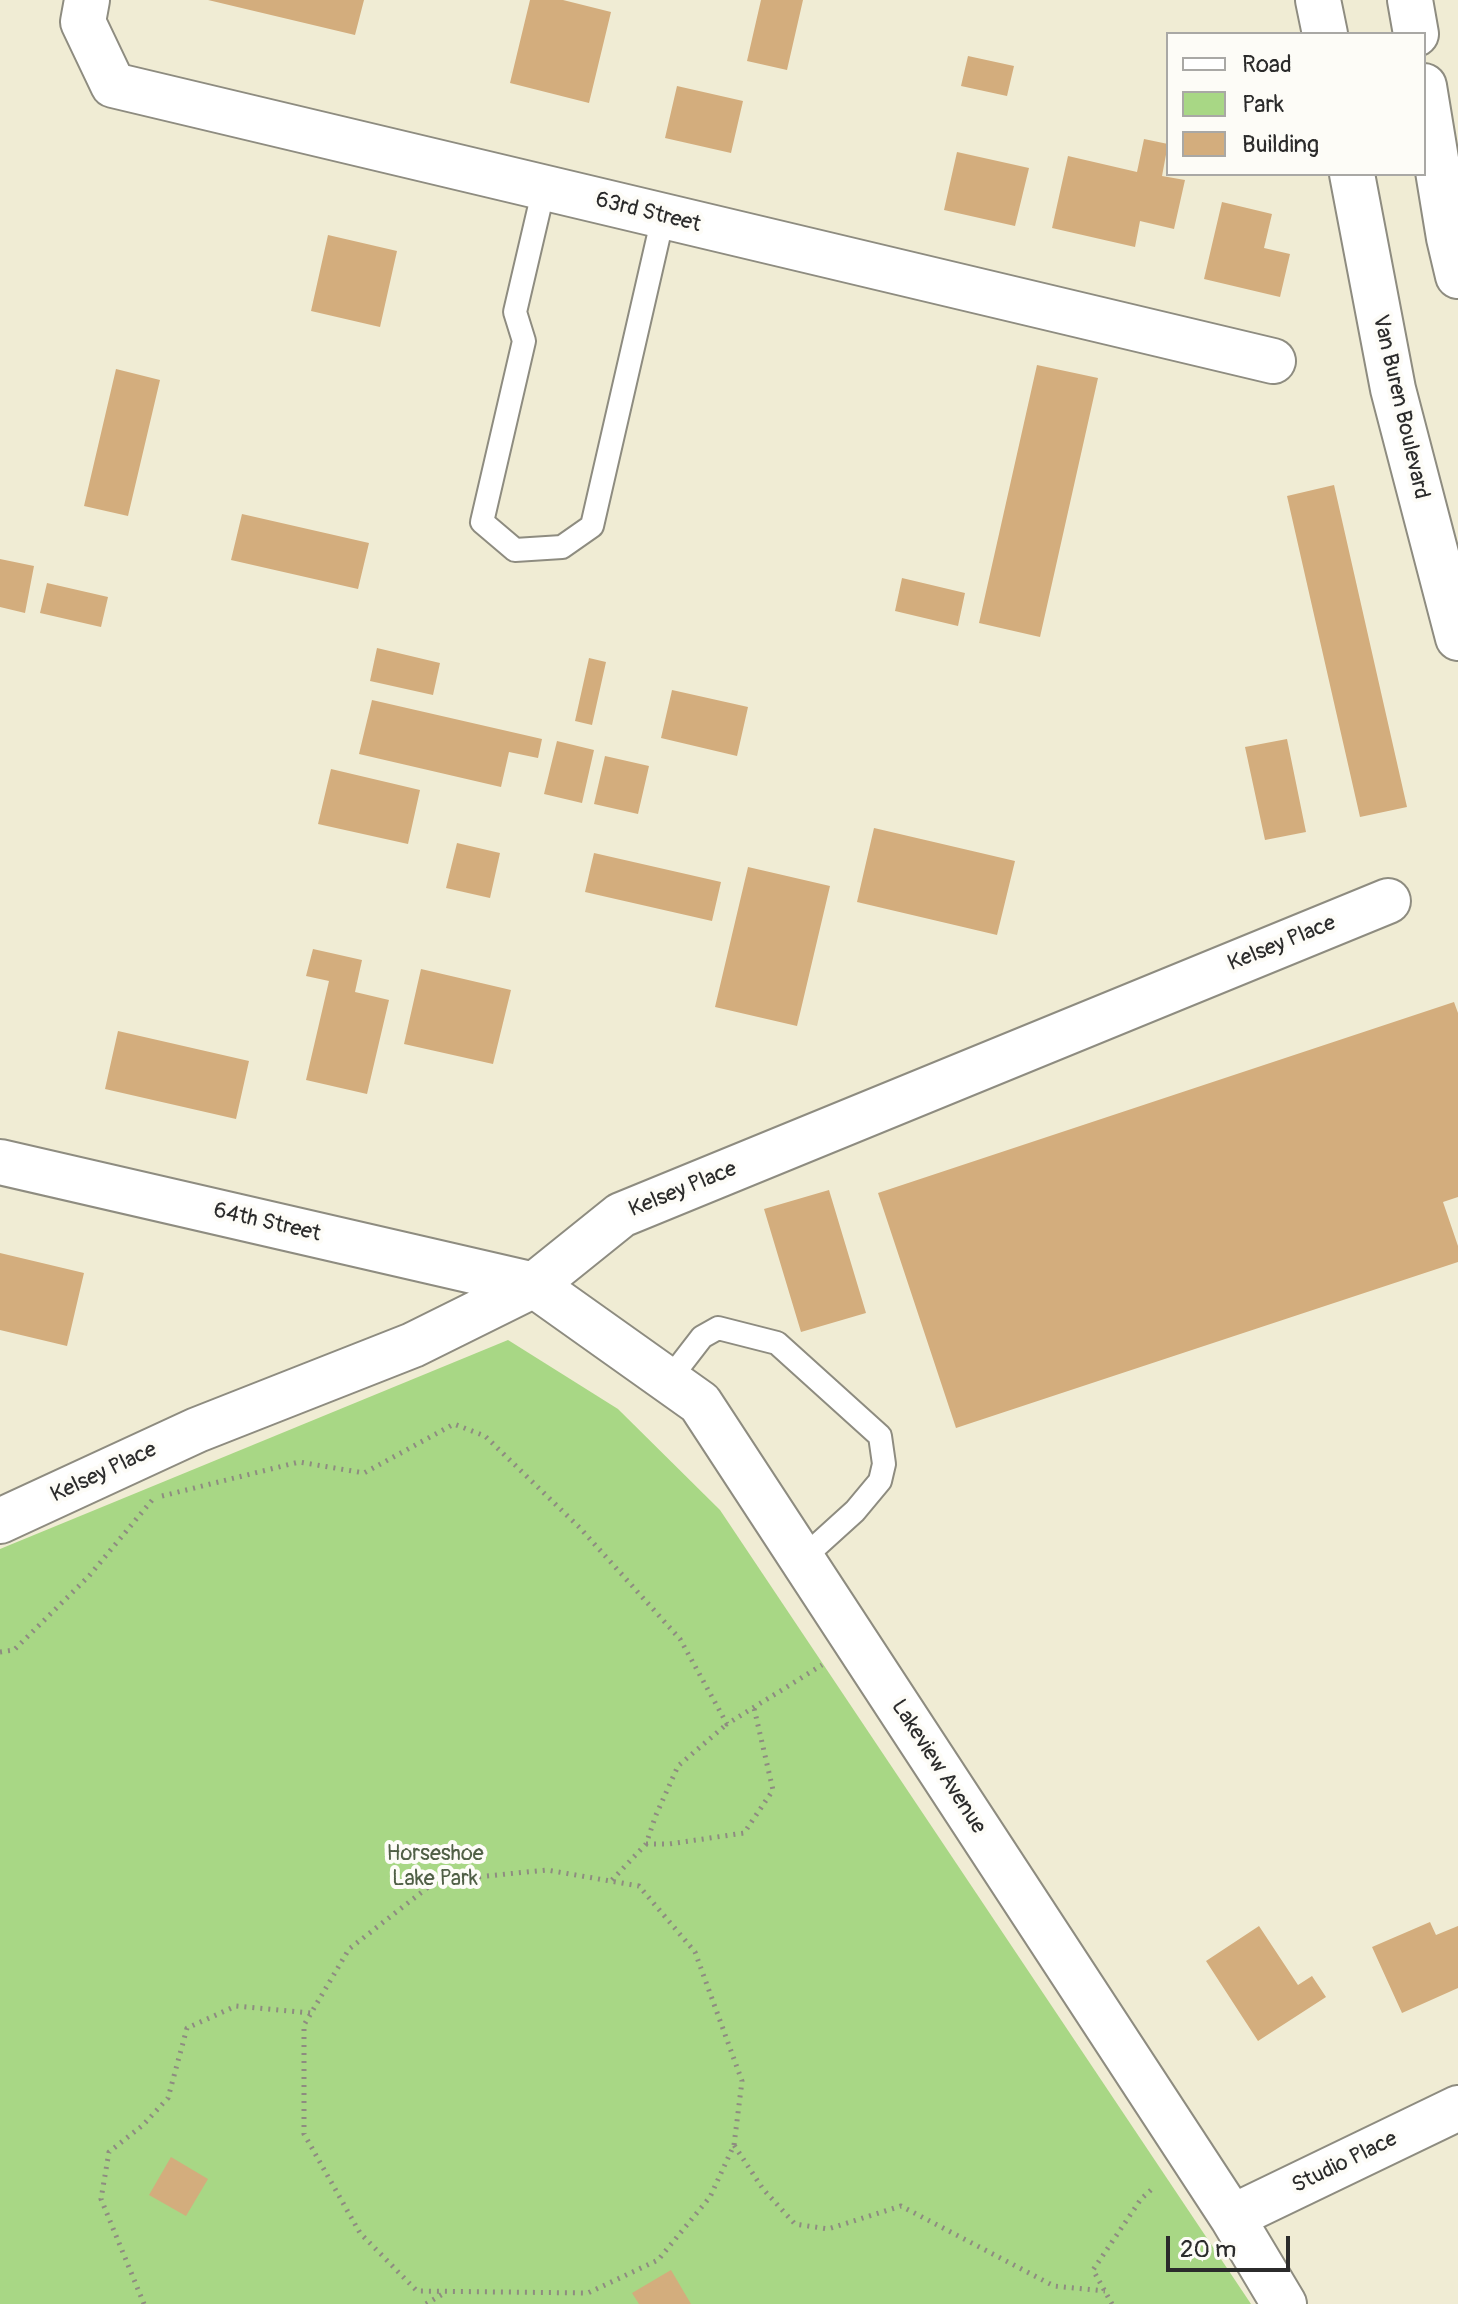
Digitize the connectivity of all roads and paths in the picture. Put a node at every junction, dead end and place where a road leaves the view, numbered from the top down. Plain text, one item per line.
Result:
1 (87, 0) edge
2 (1318, 0) edge
3 (1410, 0) edge
4 (1325, 32) edge
5 (1416, 32) edge
6 (1426, 98) edge
7 (1352, 176) edge
8 (544, 188) junction
9 (663, 217) junction
10 (1458, 276) edge
11 (1273, 361) dead end
12 (1458, 638) edge
13 (1388, 901) dead end
14 (0, 1162) edge
15 (534, 1285) junction
16 (668, 1381) junction
17 (0, 1521) edge
18 (802, 1559) junction
19 (0, 1652) edge
20 (823, 1665) dead end
21 (754, 1708) junction
22 (727, 1724) junction
23 (646, 1844) junction
24 (611, 1881) junction
25 (311, 2013) junction
26 (1458, 2108) edge
27 (734, 2145) junction
28 (1152, 2189) dead end
29 (1232, 2217) junction
30 (1105, 2291) junction
31 (446, 2292) junction
32 (144, 2304) edge
33 (426, 2304) edge
34 (1112, 2304) edge
35 (1284, 2304) edge

1 - 8 street, 63rd Street
2 - 4 street
3 - 5 street
6 - 10 street
7 - 12 street, Van Buren Boulevard
8 - 9 street, 63rd Street
8 - 9 lane
9 - 11 street, 63rd Street
13 - 15 street, Kelsey Place
14 - 15 street, 64th Street
15 - 16 street, Lakeview Avenue
15 - 17 street, Kelsey Place
16 - 18 street, Lakeview Avenue
16 - 18 lane
18 - 29 street, Lakeview Avenue
19 - 22 path
20 - 21 path
21 - 22 path
21 - 23 path
22 - 23 path
23 - 24 path
24 - 25 path
24 - 27 path
25 - 31 path
25 - 32 path
26 - 29 street, Studio Place
27 - 30 path
27 - 31 path
28 - 30 path
29 - 35 street, Lakeview Avenue
30 - 34 path
31 - 33 path

